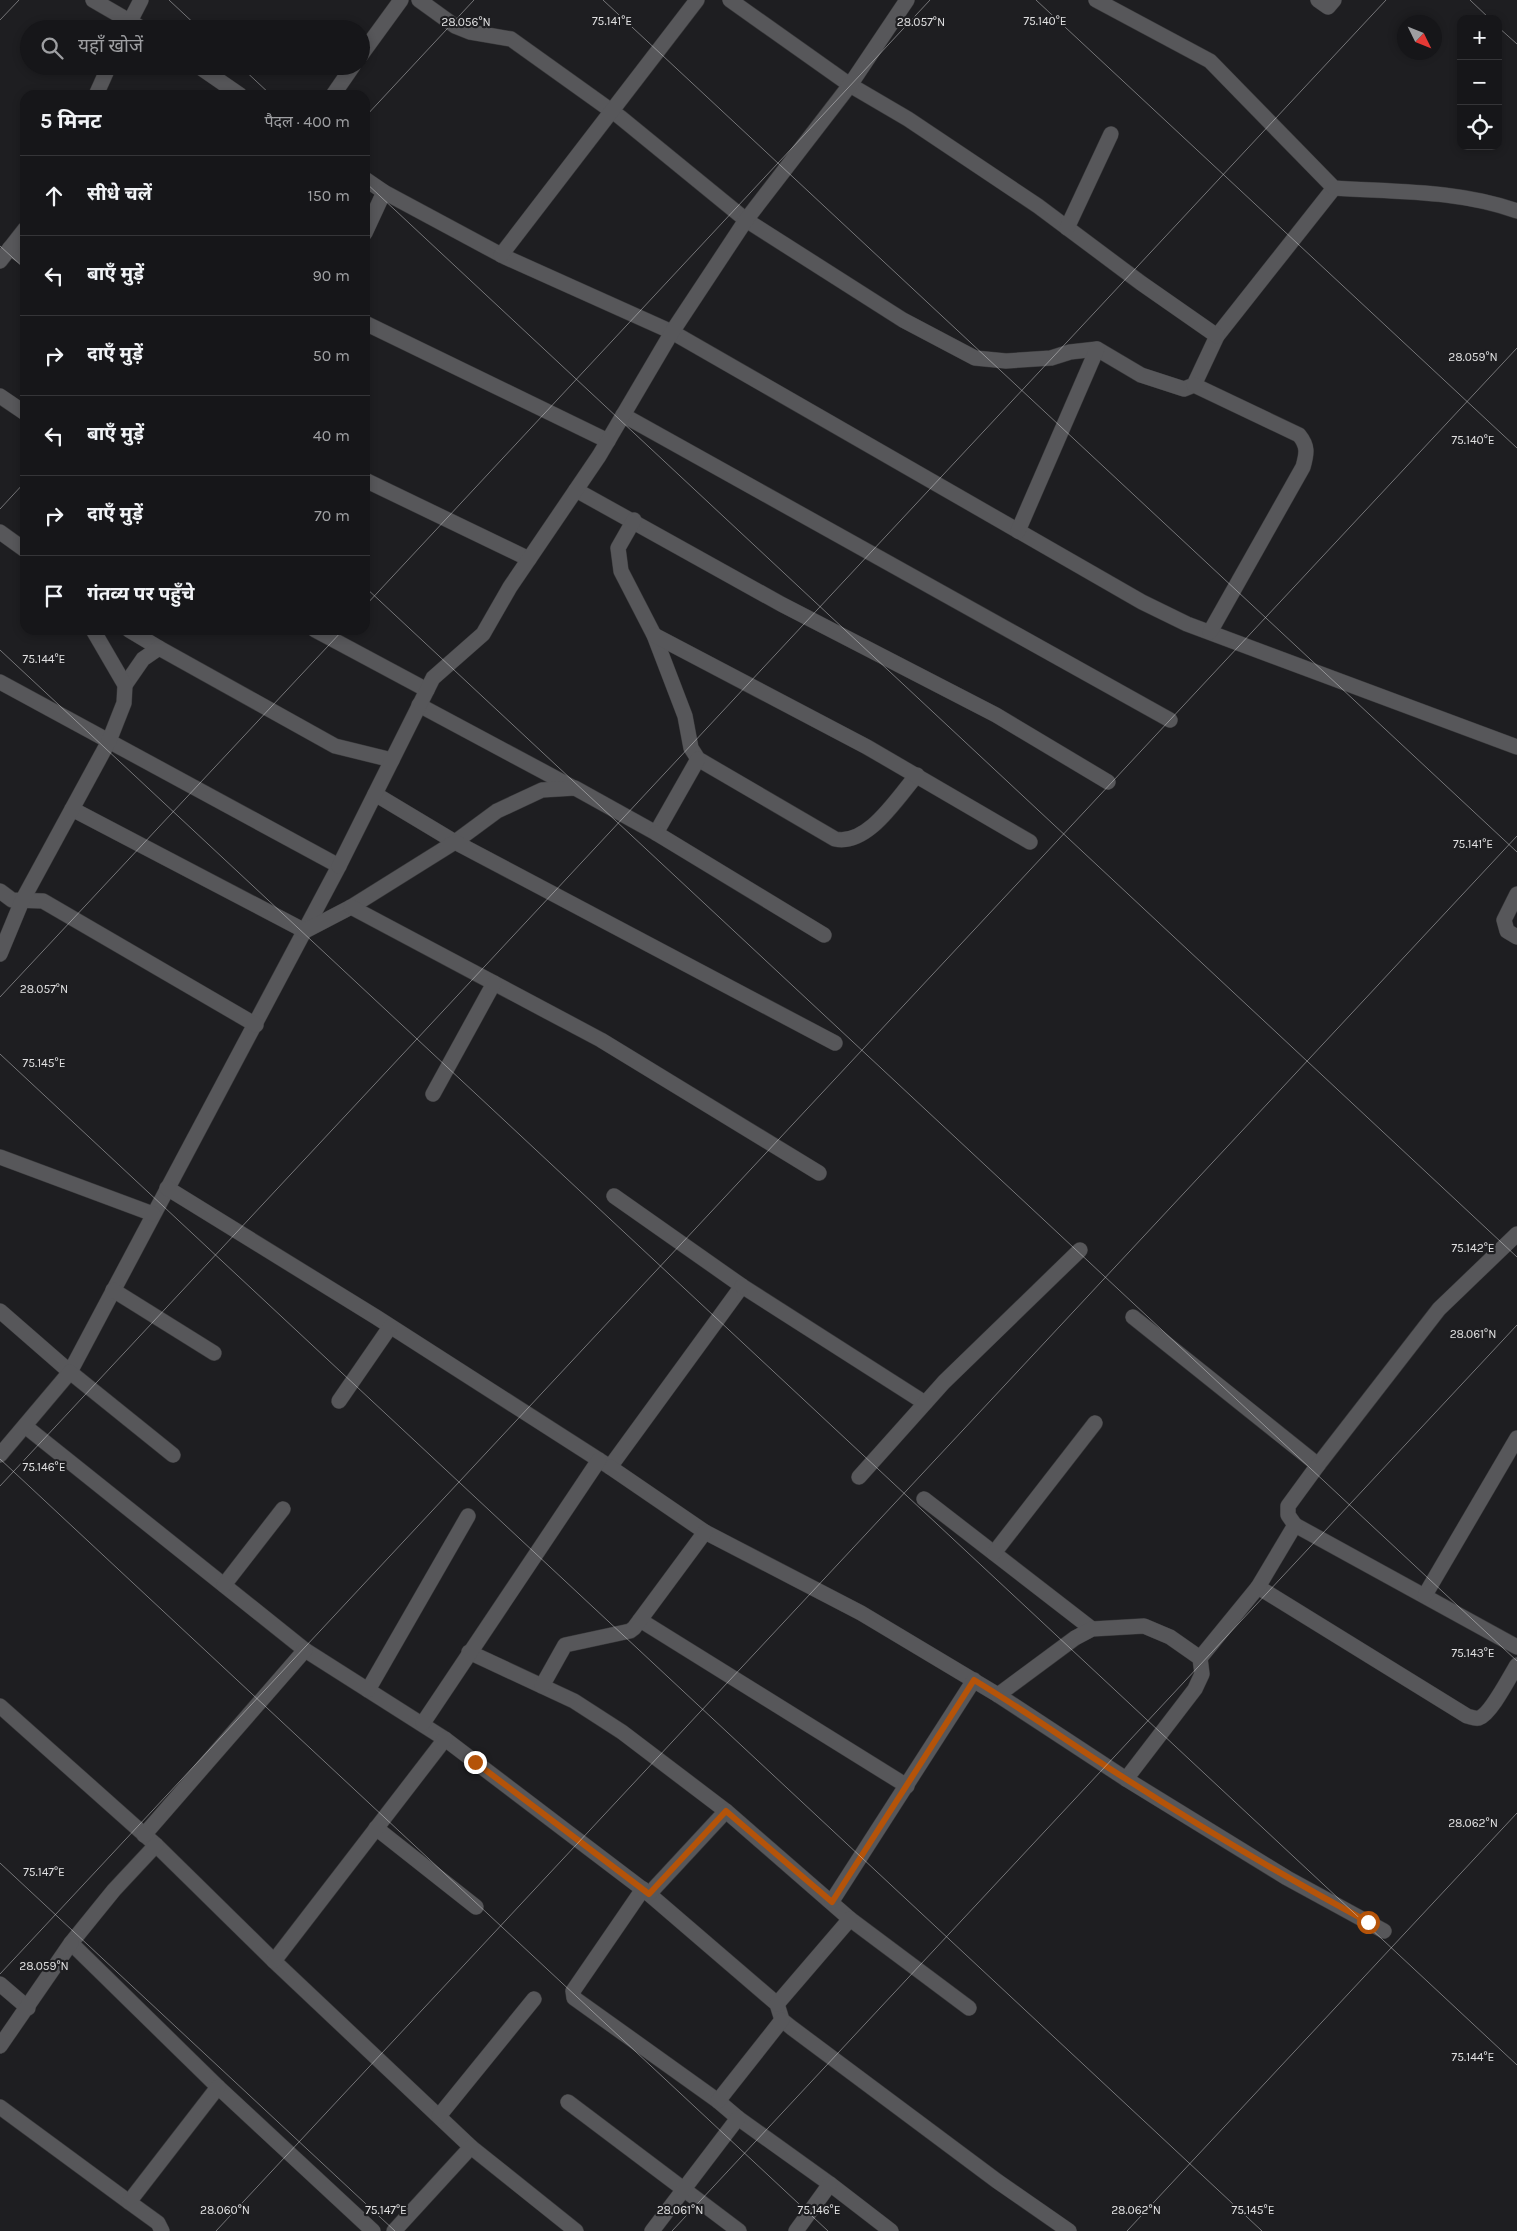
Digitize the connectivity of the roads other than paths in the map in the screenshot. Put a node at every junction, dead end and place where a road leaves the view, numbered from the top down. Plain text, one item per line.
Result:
1 (93, 0) edge
2 (141, 0) edge
3 (401, 0) edge
4 (419, 0) edge
5 (697, 0) edge
6 (730, 0) edge
7 (907, 0) edge
8 (1096, 0) edge
9 (1318, 0) edge
10 (1334, 0) edge
11 (124, 20) edge
12 (135, 20) edge
13 (370, 43) edge
14 (105, 75) edge
15 (211, 75) edge
16 (347, 75) edge
17 (850, 85) junction
18 (98, 90) edge
19 (233, 90) edge
20 (336, 90) edge
21 (612, 112) junction
22 (1111, 134) dead end
23 (370, 182) edge
24 (1334, 188) junction
25 (384, 192) junction
26 (1517, 211) edge
27 (746, 220) junction
28 (370, 222) edge
29 (1067, 228) junction
30 (20, 235) edge
31 (10, 248) junction
32 (20, 255) edge
33 (501, 255) junction
34 (0, 261) edge
35 (370, 325) edge
36 (672, 332) junction
37 (1217, 336) junction
38 (1097, 349) junction
39 (1194, 385) junction
40 (0, 396) edge
41 (20, 410) edge
42 (623, 415) junction
43 (608, 441) junction
44 (370, 482) edge
45 (576, 490) junction
46 (634, 520) junction
47 (1018, 530) junction
48 (0, 532) edge
49 (20, 546) edge
50 (529, 559) junction
51 (1210, 632) junction
52 (96, 635) edge
53 (137, 635) edge
54 (324, 635) edge
55 (654, 635) junction
56 (159, 648) junction
57 (0, 682) edge
58 (125, 685) junction
59 (427, 690) junction
60 (419, 706) junction
61 (1170, 720) dead end
62 (109, 741) junction
63 (1517, 747) edge
64 (698, 759) junction
65 (392, 760) junction
66 (916, 775) junction
67 (1108, 782) dead end
68 (575, 788) junction
69 (375, 794) junction
70 (72, 809) junction
71 (656, 833) junction
72 (455, 842) junction
73 (1030, 842) dead end
74 (339, 866) junction
75 (0, 891) edge
76 (1517, 894) edge
77 (22, 901) junction
78 (351, 907) junction
79 (305, 931) junction
80 (824, 935) dead end
81 (1517, 938) edge
82 (0, 954) edge
83 (494, 983) junction
84 (256, 1025) junction
85 (835, 1043) dead end
86 (433, 1094) dead end
87 (0, 1157) edge
88 (819, 1173) dead end
89 (167, 1188) junction
90 (614, 1196) dead end
91 (153, 1214) junction
92 (1517, 1234) edge
93 (1080, 1250) dead end
94 (742, 1286) junction
95 (113, 1290) junction
96 (0, 1311) edge
97 (1133, 1317) dead end
98 (390, 1327) junction
99 (214, 1353) dead end
100 (70, 1372) junction
101 (338, 1401) dead end
102 (925, 1403) junction
103 (1095, 1423) dead end
104 (25, 1426) junction
105 (1517, 1438) edge
106 (0, 1455) edge
107 (173, 1455) dead end
108 (604, 1464) junction
109 (1318, 1465) junction
110 (860, 1477) dead end
111 (924, 1498) dead end
112 (283, 1509) dead end
113 (468, 1516) dead end
114 (1295, 1525) junction
115 (705, 1532) junction
116 (994, 1553) junction
117 (224, 1585) junction
118 (1258, 1587) junction
119 (1425, 1595) junction
120 (640, 1620) junction
121 (1092, 1629) junction
122 (1517, 1646) edge
123 (305, 1650) junction
124 (469, 1652) junction
125 (1200, 1658) junction
126 (1517, 1665) edge
127 (974, 1680) junction
128 (542, 1686) junction
129 (368, 1690) junction
130 (998, 1695) junction
131 (0, 1706) edge
132 (423, 1723) junction
133 (445, 1739) junction
134 (1126, 1779) junction
135 (908, 1786) junction
136 (726, 1811) junction
137 (376, 1828) junction
138 (144, 1836) junction
139 (156, 1845) junction
140 (646, 1892) junction
141 (832, 1902) junction
142 (476, 1907) dead end
143 (850, 1919) junction
144 (1384, 1931) dead end
145 (71, 1943) junction
146 (274, 1962) junction
147 (0, 1984) edge
148 (534, 1999) dead end
149 (777, 2004) junction
150 (28, 2008) junction
151 (969, 2008) dead end
152 (782, 2020) junction
153 (0, 2046) edge
154 (218, 2087) junction
155 (718, 2101) junction
156 (568, 2102) dead end
157 (0, 2107) edge
158 (439, 2116) junction
159 (738, 2118) junction
160 (471, 2147) junction
161 (830, 2184) junction
162 (684, 2190) junction
163 (129, 2202) junction
164 (162, 2231) edge
165 (373, 2231) edge
166 (394, 2231) edge
167 (576, 2231) edge
168 (652, 2231) edge
169 (739, 2231) edge
170 (796, 2231) edge
171 (891, 2231) edge
172 (1069, 2231) edge

1 - 11 street
2 - 12 street
3 - 13 street
4 - 21 street
5 - 21 street
6 - 17 street
7 - 17 street
8 - 24 street
9 - 10 street
14 - 18 street
15 - 19 street
16 - 20 street
17 - 27 street
17 - 29 street
21 - 27 street
21 - 33 street
22 - 29 street
23 - 25 street
24 - 26 street
24 - 37 street
25 - 28 street
25 - 33 street
27 - 36 street
27 - 38 street
29 - 37 street
30 - 31 street
31 - 32 street
31 - 34 street
33 - 36 street
35 - 43 street
36 - 42 street
36 - 47 street
37 - 39 street
38 - 39 street
38 - 47 street
39 - 51 street
40 - 41 street
42 - 43 street
42 - 61 street
43 - 45 street
44 - 50 street
45 - 46 street
45 - 50 street
46 - 55 street
46 - 67 street
47 - 51 street
48 - 49 street
50 - 59 street
51 - 63 street
52 - 58 street
53 - 56 street
54 - 59 street
55 - 64 street
55 - 66 street
56 - 58 street
56 - 65 street
57 - 62 street
58 - 62 street
59 - 60 street
60 - 65 street
60 - 68 street
62 - 70 street
62 - 74 street
64 - 66 street
64 - 71 street
65 - 69 street
66 - 73 street
68 - 71 street
68 - 72 street
69 - 72 street
69 - 74 street
70 - 77 street
70 - 79 street
71 - 80 street
72 - 78 street
72 - 85 street
74 - 79 street
75 - 77 street
76 - 81 street
77 - 82 street
77 - 84 street
78 - 79 street
78 - 83 street
79 - 84 street
83 - 86 street
83 - 88 street
84 - 89 street
87 - 91 street
89 - 91 street
89 - 98 street
90 - 94 street
91 - 95 street
92 - 109 street
93 - 102 street
94 - 102 street
94 - 108 street
95 - 99 street
95 - 100 street
96 - 100 street
97 - 109 street
98 - 101 street
98 - 108 street
100 - 104 street
100 - 107 street
102 - 110 street
103 - 116 street
104 - 106 street
104 - 117 street
105 - 119 street
108 - 115 street
108 - 124 street
109 - 114 street
111 - 116 street
112 - 117 street
113 - 129 street
114 - 118 street
114 - 119 street
115 - 120 street
115 - 127 street
116 - 121 street
117 - 123 street
118 - 125 street
118 - 126 street
119 - 122 street
120 - 128 street
120 - 135 street
121 - 125 street
121 - 130 street
123 - 129 street
123 - 138 street
124 - 128 street
124 - 132 street
125 - 134 street
127 - 130 street
127 - 135 street
128 - 136 street
129 - 132 street
130 - 134 street
131 - 138 street
132 - 133 street
133 - 137 street
133 - 140 street
134 - 144 street
135 - 141 street
136 - 140 street
136 - 141 street
137 - 142 street
137 - 146 street
138 - 139 street
139 - 145 street
139 - 146 street
140 - 149 street
140 - 155 street
141 - 143 street
143 - 149 street
143 - 151 street
145 - 150 street
145 - 154 street
146 - 158 street
147 - 150 street
148 - 158 street
149 - 152 street
150 - 153 street
152 - 155 street
152 - 172 street
154 - 163 street
154 - 165 street
155 - 159 street
156 - 162 street
157 - 163 street
158 - 160 street
159 - 161 street
159 - 162 street
160 - 166 street
160 - 167 street
161 - 170 street
161 - 171 street
162 - 168 street
162 - 169 street
163 - 164 street

